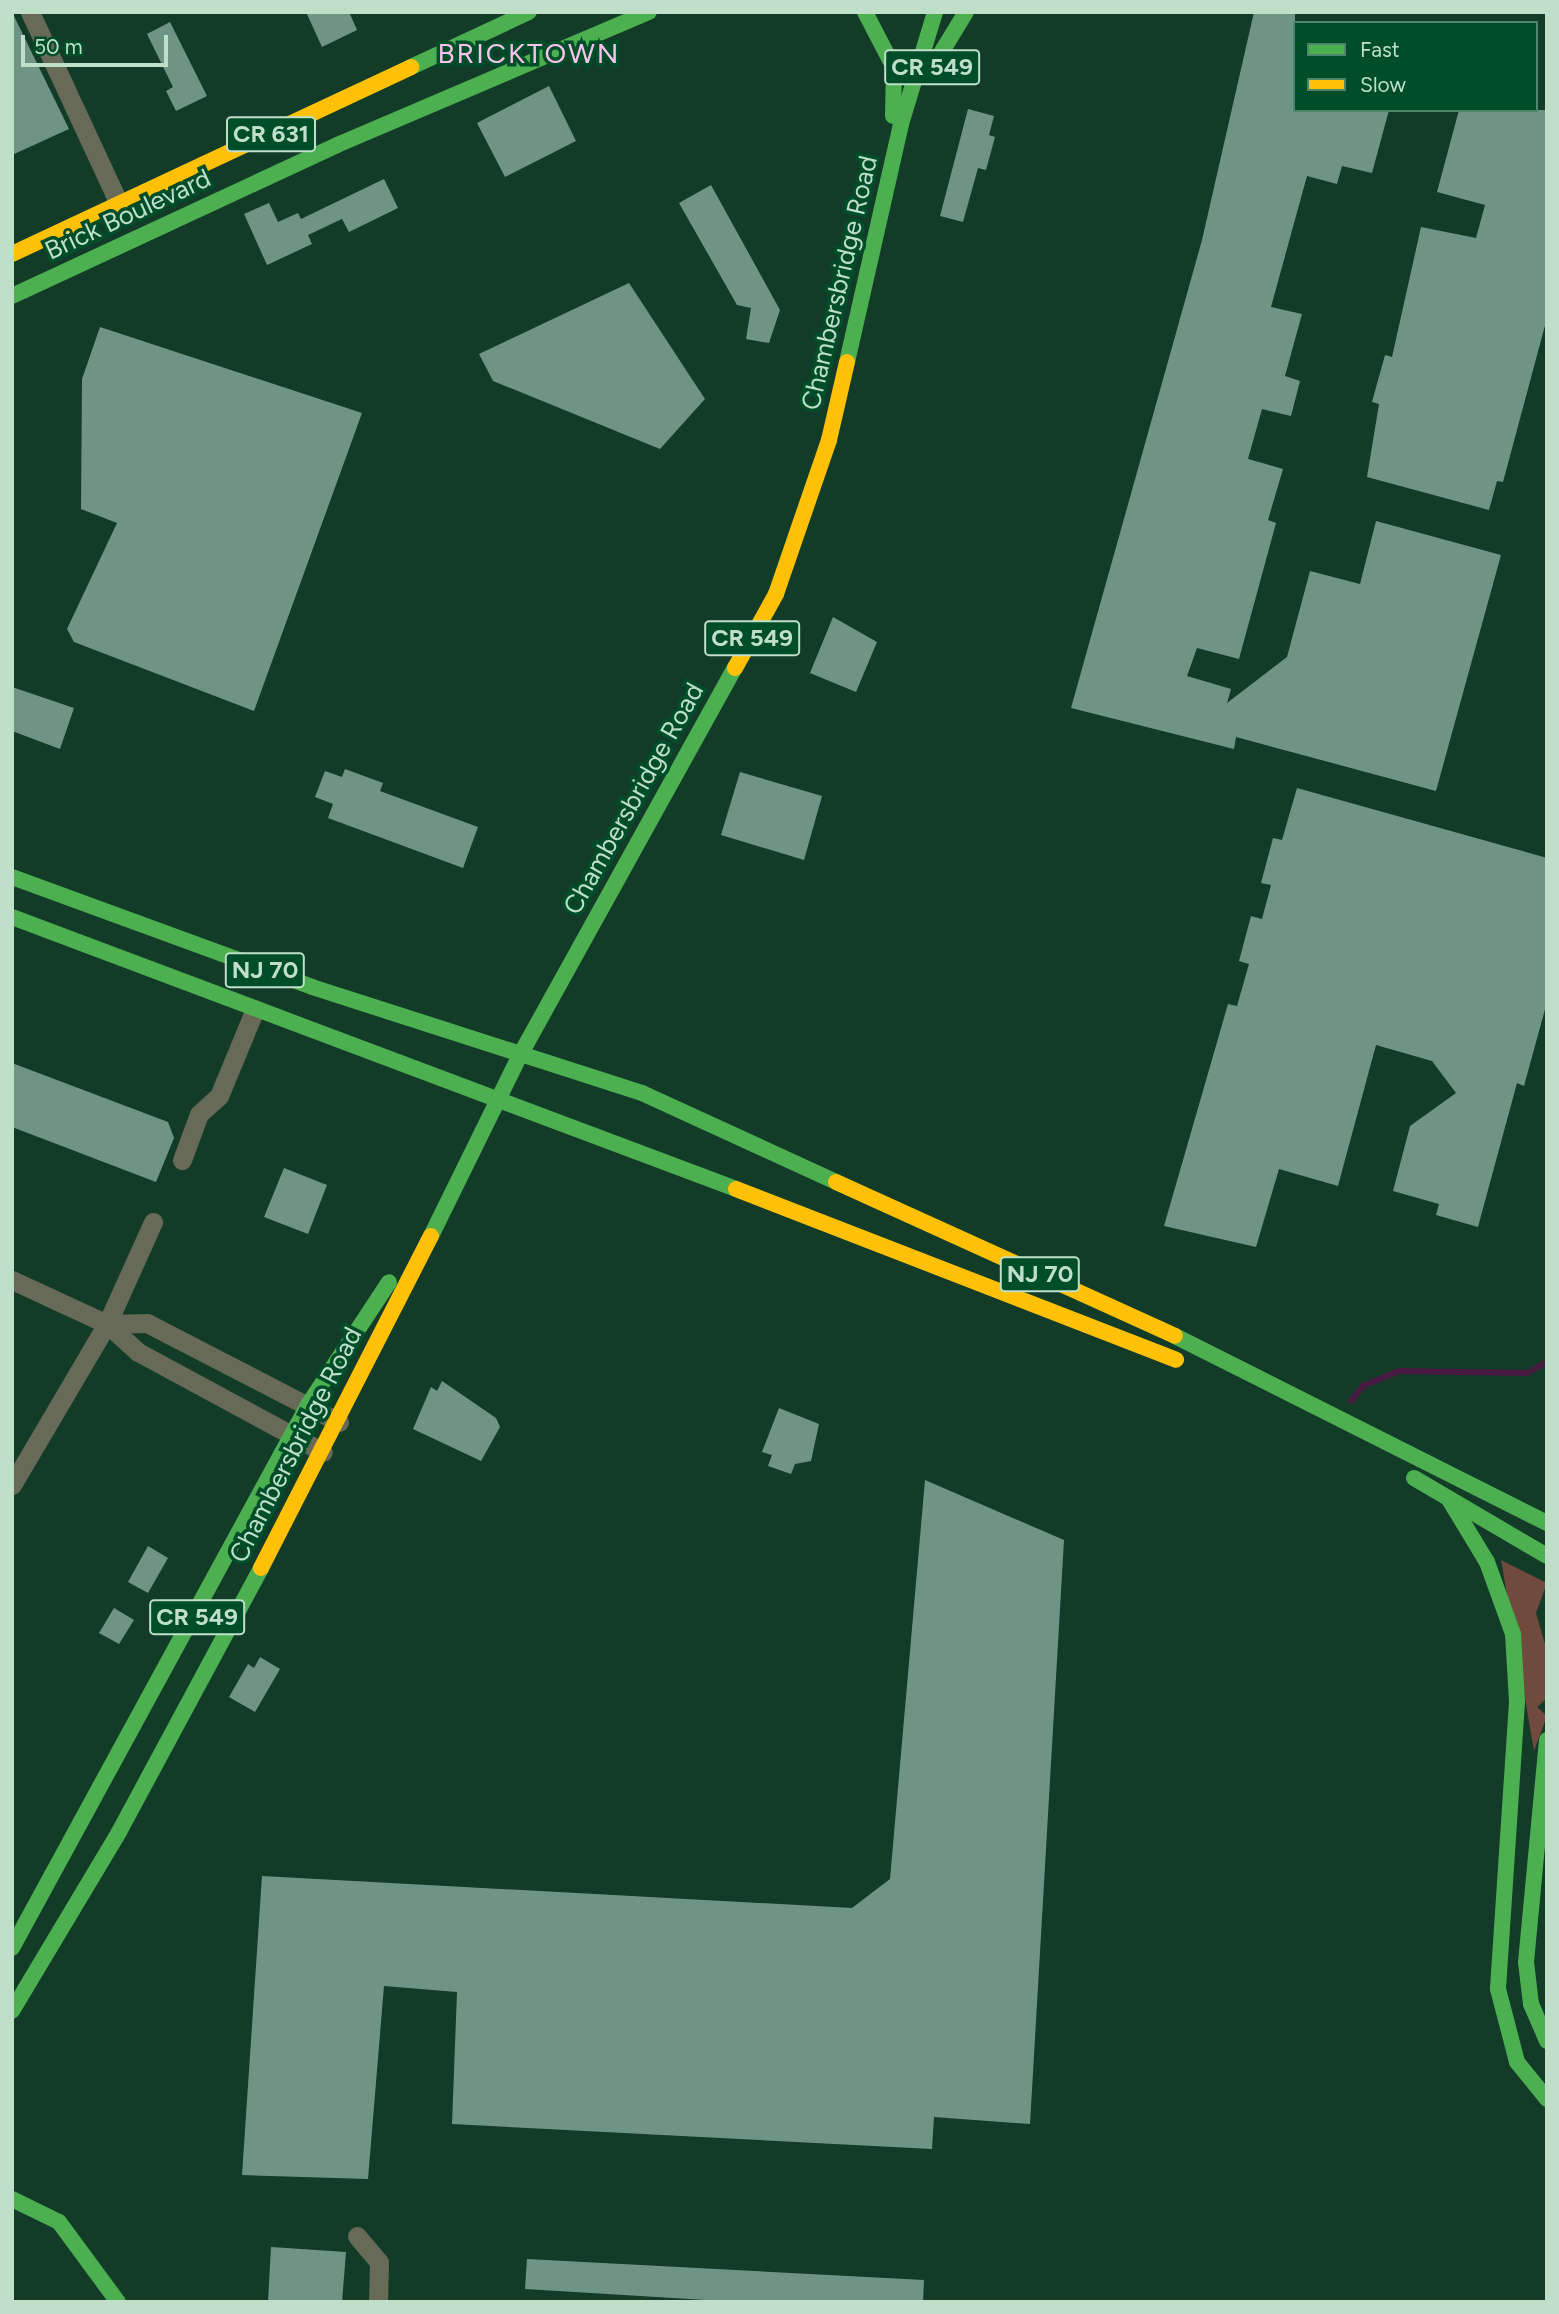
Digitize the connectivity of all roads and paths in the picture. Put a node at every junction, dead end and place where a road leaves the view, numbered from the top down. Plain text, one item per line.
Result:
1 (30, 12) edge
2 (529, 12) edge
3 (649, 12) edge
4 (865, 12) edge
5 (935, 12) edge
6 (966, 12) edge
7 (901, 124) junction
8 (893, 159) junction
9 (119, 204) junction
10 (12, 254) edge
11 (12, 296) edge
12 (12, 877) edge
13 (12, 917) edge
14 (255, 1009) junction
15 (519, 1056) junction
16 (499, 1097) junction
17 (182, 1160) dead end
18 (449, 1191) junction
19 (152, 1223) dead end
20 (12, 1280) edge
21 (107, 1324) junction
22 (307, 1405) junction
23 (339, 1422) junction
24 (291, 1437) junction
25 (323, 1452) junction
26 (12, 1485) edge
27 (1446, 1495) junction
28 (1547, 1523) edge
29 (1547, 1556) edge
30 (1547, 1740) edge
31 (12, 1948) edge
32 (12, 2011) edge
33 (1547, 2041) edge
34 (1547, 2099) edge
35 (12, 2199) edge
36 (357, 2236) dead end
37 (118, 2302) edge
38 (378, 2302) edge

1 - 9 street
2 - 9 main road, Brick Boulevard / CR 631
3 - 11 main road, Brick Boulevard / CR 631
4 - 8 main road
5 - 7 main road, Chambersbridge Road / CR 549
6 - 7 main road, CR 549
7 - 8 main road, Chambersbridge Road / CR 549
8 - 15 main road, Chambersbridge Road / CR 549
9 - 10 main road, Brick Boulevard / CR 631
12 - 15 main road, NJ 70
13 - 14 main road, NJ 70
14 - 16 main road, NJ 70
14 - 17 street
15 - 16 main road, Chambersbridge Road / CR 549
15 - 28 main road, NJ 70
16 - 18 main road, Chambersbridge Road / CR 549
16 - 27 main road, NJ 70
18 - 22 main road, Chambersbridge Road / CR 549
18 - 23 main road, Chambersbridge Road / CR 549
19 - 21 street
20 - 21 street
21 - 22 street
21 - 24 street
21 - 26 street
22 - 23 street
22 - 24 main road, Chambersbridge Road / CR 549
23 - 25 main road, Chambersbridge Road / CR 549
24 - 25 street
24 - 31 main road, Chambersbridge Road / CR 549
25 - 32 main road, Chambersbridge Road / CR 549
27 - 29 main road, NJ 70
27 - 34 main road
30 - 33 main road
35 - 37 main road
36 - 38 street

